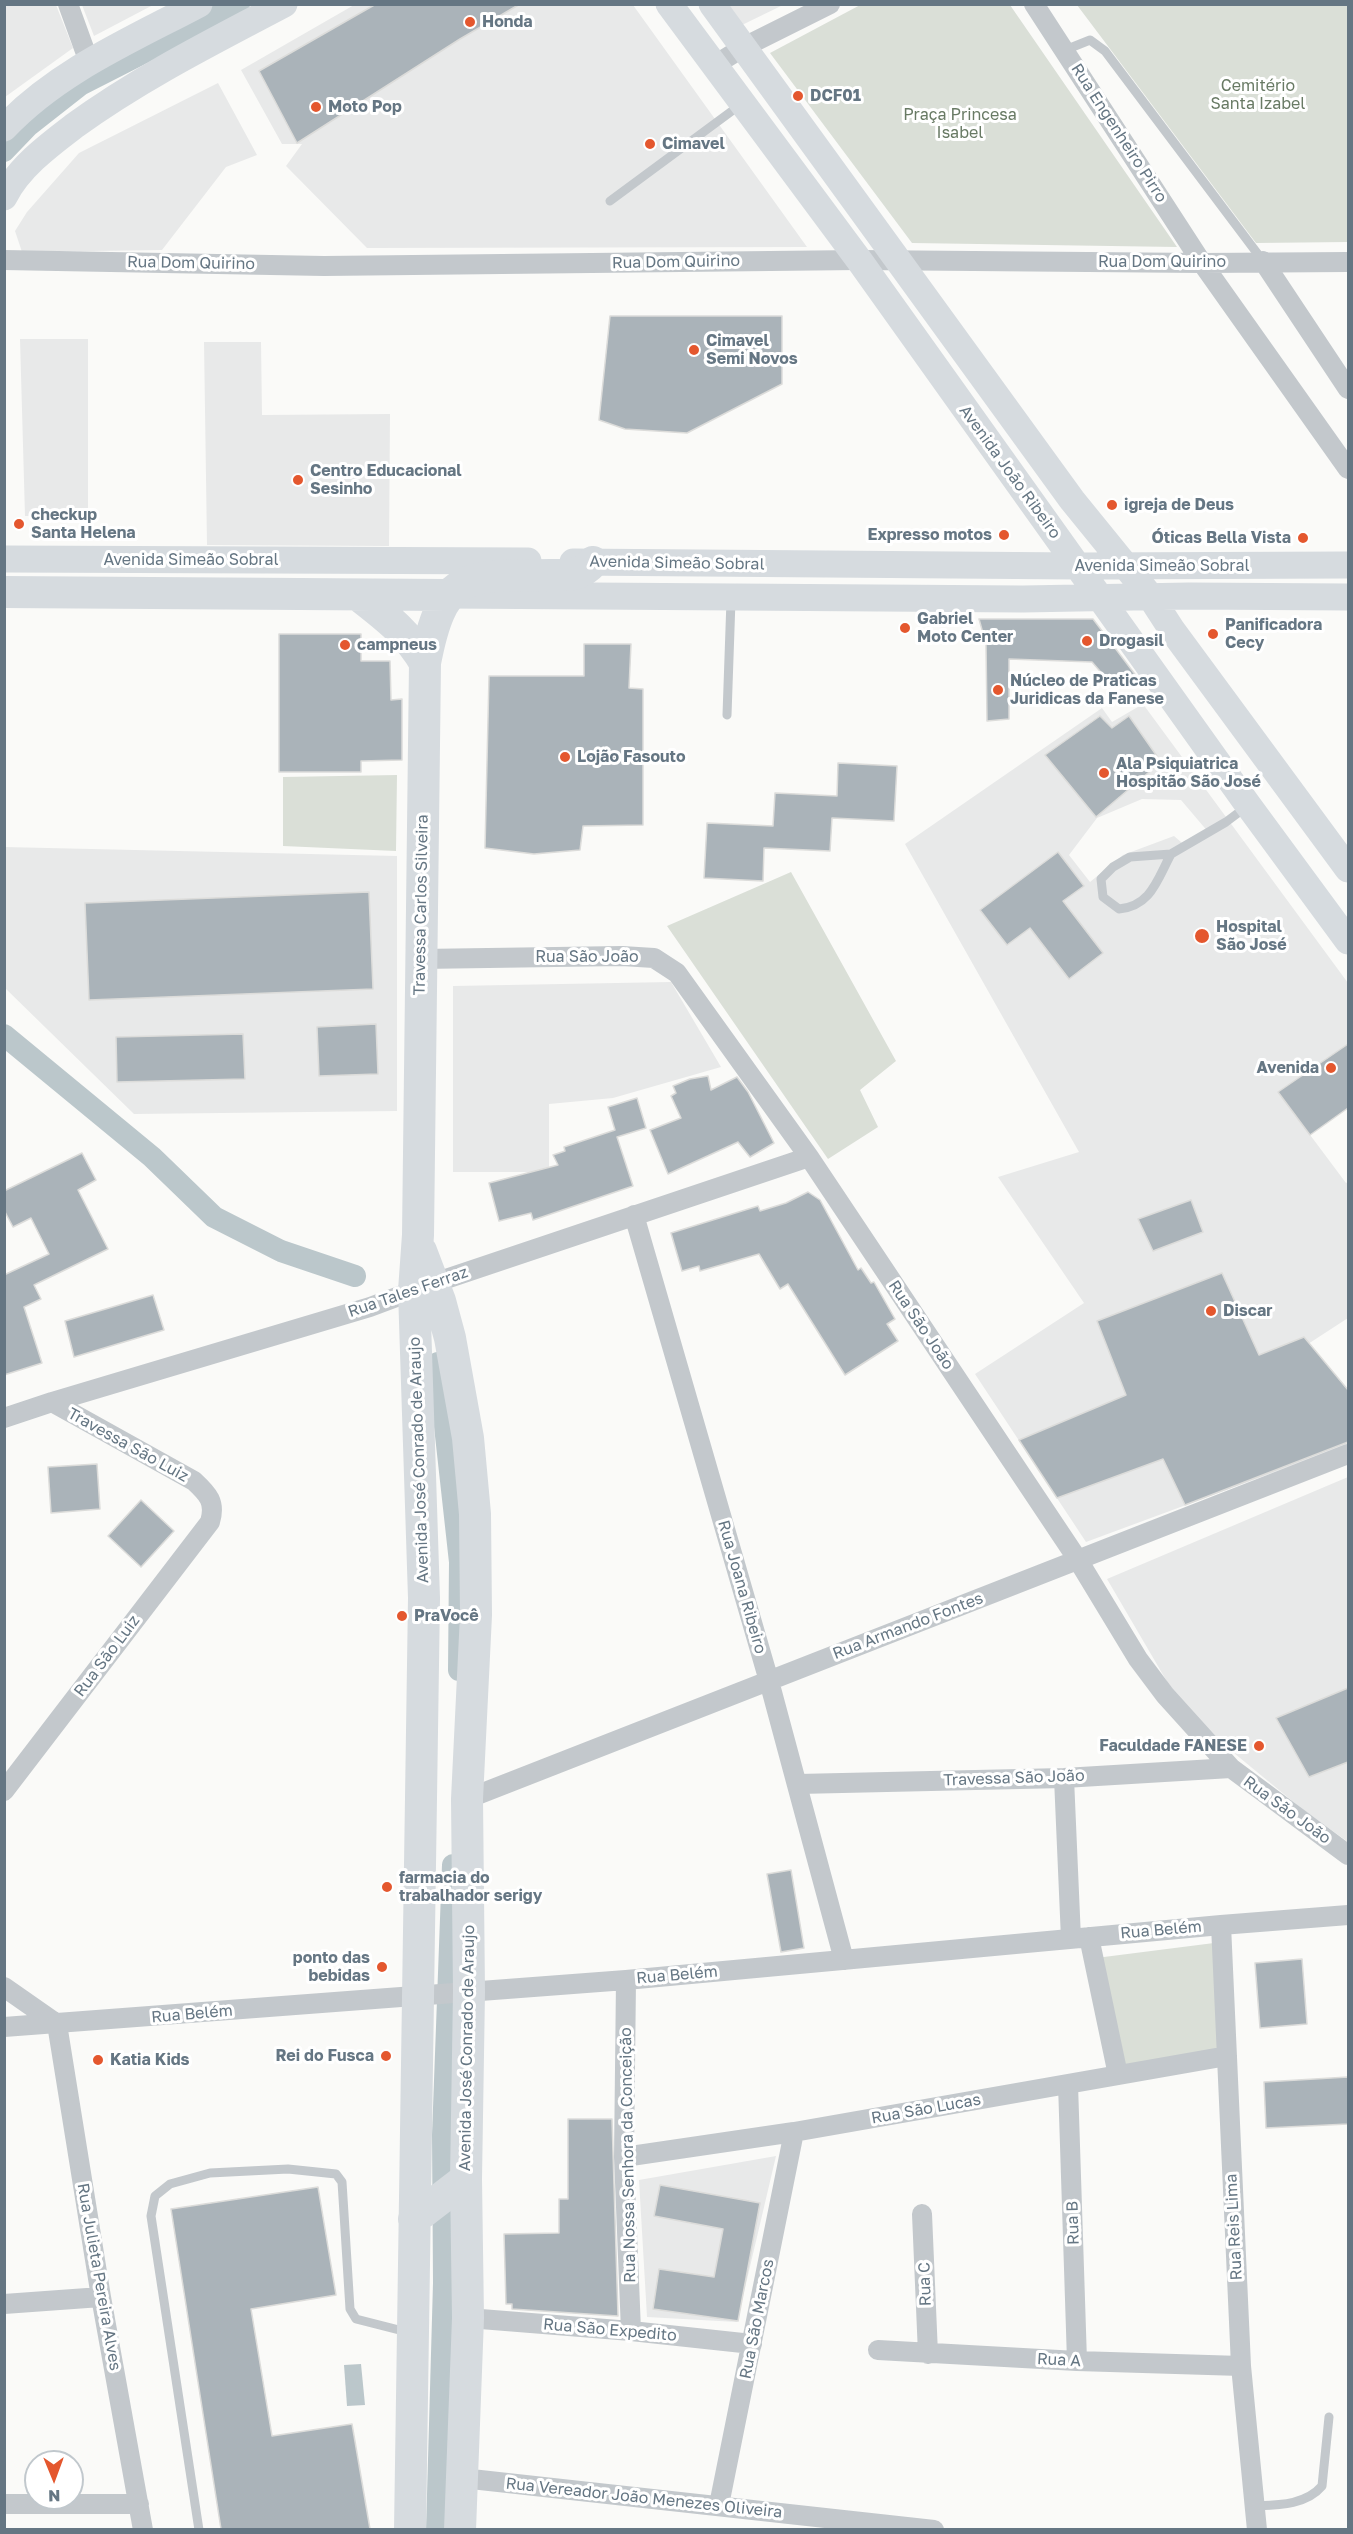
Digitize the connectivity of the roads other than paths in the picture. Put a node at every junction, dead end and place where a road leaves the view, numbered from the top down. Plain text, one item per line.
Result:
1 (68, 4) edge
2 (199, 4) edge
3 (284, 4) edge
4 (669, 4) edge
5 (712, 4) edge
6 (830, 4) edge
7 (1034, 4) edge
8 (744, 47) junction
9 (1065, 50) junction
10 (89, 62) junction
11 (713, 66) junction
12 (742, 104) junction
13 (4, 128) edge
14 (4, 197) edge
15 (610, 201) dead end
16 (4, 260) edge
17 (859, 260) junction
18 (897, 260) junction
19 (1263, 261) junction
20 (1348, 262) edge
21 (1202, 263) junction
22 (1348, 389) edge
23 (1348, 469) edge
24 (4, 559) edge
25 (593, 562) junction
26 (1123, 565) junction
27 (1348, 565) edge
28 (1079, 566) junction
29 (4, 592) edge
30 (358, 595) junction
31 (447, 595) junction
32 (1150, 596) junction
33 (731, 597) junction
34 (1348, 597) edge
35 (1100, 599) junction
36 (425, 663) junction
37 (727, 715) dead end
38 (1248, 805) junction
39 (1171, 854) junction
40 (1348, 869) edge
41 (1348, 941) edge
42 (421, 959) junction
43 (808, 1157) junction
44 (634, 1215) junction
45 (424, 1287) junction
46 (52, 1402) junction
47 (4, 1418) edge
48 (1348, 1454) edge
49 (210, 1522) joint
50 (1078, 1560) junction
51 (769, 1681) junction
52 (1231, 1768) junction
53 (1064, 1778) junction
54 (798, 1785) junction
55 (4, 1791) edge
56 (467, 1799) junction
57 (1348, 1855) edge
58 (1348, 1915) edge
59 (1221, 1924) junction
60 (1080, 1938) junction
61 (844, 1960) junction
62 (626, 1980) junction
63 (4, 1987) edge
64 (465, 1992) junction
65 (422, 1995) junction
66 (57, 2024) junction
67 (4, 2027) edge
68 (1227, 2056) junction
69 (1118, 2075) junction
70 (1068, 2084) junction
71 (794, 2132) junction
72 (624, 2157) junction
73 (464, 2181) junction
74 (922, 2214) dead end
75 (419, 2215) junction
76 (101, 2297) junction
77 (4, 2304) edge
78 (468, 2318) junction
79 (631, 2331) junction
80 (412, 2334) junction
81 (752, 2344) junction
82 (878, 2350) dead end
83 (928, 2354) junction
84 (1077, 2361) junction
85 (1241, 2366) junction
86 (1329, 2418) dead end
87 (462, 2478) junction
88 (4, 2504) edge
89 (139, 2504) junction
90 (719, 2505) junction
91 (1255, 2506) junction
92 (143, 2529) edge
93 (199, 2529) edge
94 (410, 2529) edge
95 (460, 2529) edge
96 (906, 2529) edge
97 (934, 2529) edge
98 (1257, 2529) edge

1 - 10 street
2 - 10 main road
3 - 14 main road
4 - 11 main road, Avenida João Ribeiro
5 - 8 main road, Avenida João Ribeiro
6 - 8 street
7 - 9 street, Rua Engenheiro Pirro
8 - 11 street
8 - 18 main road, Avenida João Ribeiro
9 - 19 lane
9 - 21 street, Rua Engenheiro Pirro
10 - 13 main road
11 - 12 main road, Avenida João Ribeiro
12 - 15 lane
12 - 17 main road, Avenida João Ribeiro
16 - 17 street, Rua Dom Quirino
17 - 18 street, Rua Dom Quirino
17 - 28 main road, Avenida João Ribeiro
18 - 21 street, Rua Dom Quirino
18 - 26 main road, Avenida João Ribeiro
19 - 20 street, Rua Dom Quirino
19 - 21 street, Rua Dom Quirino
19 - 22 street
21 - 23 street
24 - 25 main road, Avenida Simeão Sobral
25 - 28 main road, Avenida Simeão Sobral
25 - 31 main road
26 - 27 main road, Avenida Simeão Sobral
26 - 28 main road, Avenida Simeão Sobral
26 - 32 main road, Avenida João Ribeiro
28 - 35 main road, Avenida João Ribeiro
29 - 30 main road, Avenida Simeão Sobral
30 - 31 main road, Avenida Simeão Sobral
30 - 36 main road
31 - 33 main road, Avenida Simeão Sobral
31 - 36 main road
32 - 34 main road, Avenida Simeão Sobral
32 - 35 main road, Avenida Simeão Sobral
32 - 40 main road, Avenida João Ribeiro
33 - 35 main road, Avenida Simeão Sobral
33 - 37 lane
35 - 38 main road, Avenida João Ribeiro
36 - 42 main road, Travessa Carlos Silveira
38 - 39 lane
38 - 41 main road, Avenida João Ribeiro
39 - 39 lane
42 - 43 street, Rua São João
42 - 45 main road, Travessa Carlos Silveira
43 - 44 street, Rua Tales Ferraz
43 - 50 street, Rua São João
44 - 45 street, Rua Tales Ferraz
44 - 51 street, Rua Joana Ribeiro
45 - 46 street, Rua Tales Ferraz
45 - 56 main road, Avenida José Conrado de Araujo
45 - 65 main road, Avenida José Conrado de Araujo
46 - 47 street, Rua Tales Ferraz
46 - 49 street, Travessa São Luiz
48 - 50 street, Rua Armando Fontes
49 - 55 street, Rua São Luiz
50 - 51 street, Rua Armando Fontes
50 - 52 street, Rua São João
51 - 54 street, Rua Joana Ribeiro
51 - 56 street, Rua Armando Fontes
52 - 53 street, Travessa São João
52 - 57 street, Rua São João
53 - 54 street, Travessa São João
53 - 60 street
54 - 61 street, Rua Joana Ribeiro
56 - 64 main road, Avenida José Conrado de Araujo
58 - 59 street, Rua Belém
59 - 60 street, Rua Belém
59 - 68 street, Rua Reis Lima
60 - 61 street, Rua Belém
60 - 69 street
61 - 62 street, Rua Belém
62 - 64 street, Rua Belém
62 - 72 street, Rua Nossa Senhora da Conceição
63 - 66 street
64 - 65 street, Rua Belém
64 - 73 main road, Avenida José Conrado de Araujo
65 - 66 street, Rua Belém
65 - 75 main road, Avenida José Conrado de Araujo
66 - 67 street, Rua Belém
66 - 76 street, Rua Julieta Pereira Alves
68 - 69 street, Rua São Lucas
68 - 85 street, Rua Reis Lima
69 - 70 street, Rua São Lucas
70 - 71 street, Rua São Lucas
70 - 84 street, Rua B
71 - 72 street, Rua São Lucas
71 - 81 street, Rua São Marcos
72 - 79 street, Rua Nossa Senhora da Conceição
73 - 75 main road
73 - 78 main road, Avenida José Conrado de Araujo
74 - 83 street, Rua C
75 - 80 main road, Avenida José Conrado de Araujo
76 - 77 street
76 - 89 street, Rua Julieta Pereira Alves
78 - 79 street, Rua São Expedito
78 - 87 main road, Avenida José Conrado de Araujo
79 - 81 street, Rua São Expedito
80 - 93 lane
80 - 94 main road, Avenida José Conrado de Araujo
81 - 90 street, Rua São Marcos
82 - 83 street, Rua A
83 - 84 street, Rua A
84 - 85 street, Rua A
85 - 91 street, Rua Reis Lima
86 - 91 lane
87 - 90 street, Rua Vereador João Menezes Oliveira
87 - 95 main road, Avenida José Conrado de Araujo
88 - 89 street
89 - 92 street, Rua Julieta Pereira Alves
90 - 96 street, Rua Vereador João Menezes Oliveira
91 - 98 street, Rua Reis Lima
96 - 97 street, Rua Vereador João Menezes Oliveira

